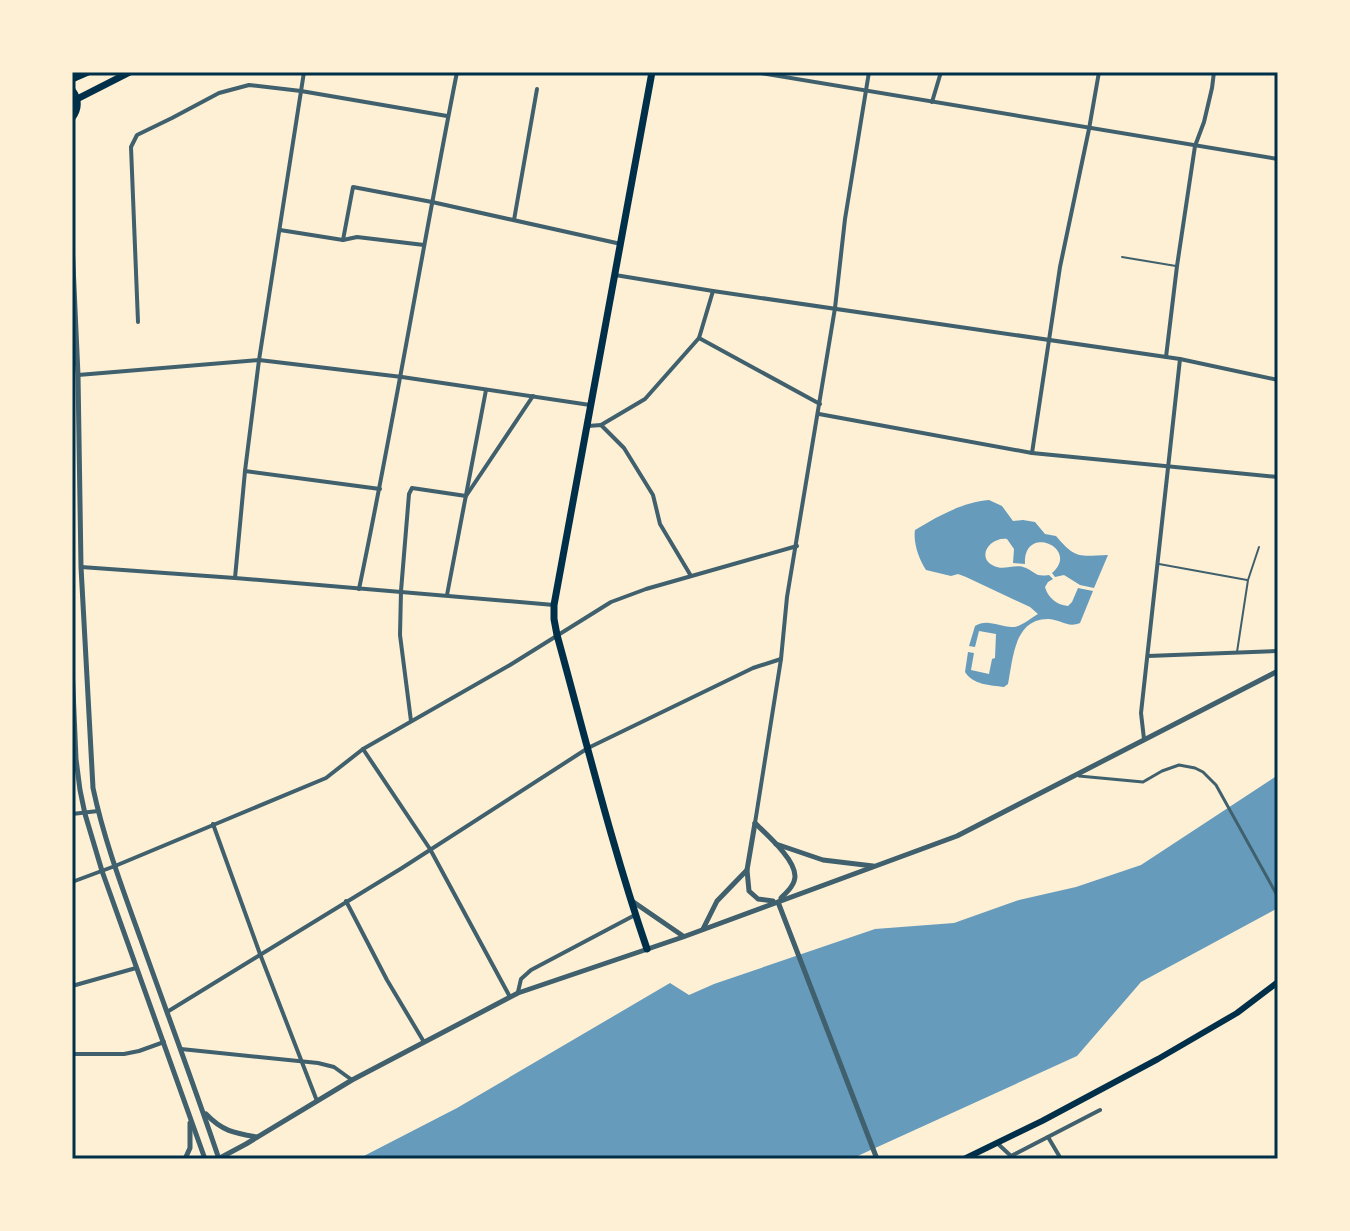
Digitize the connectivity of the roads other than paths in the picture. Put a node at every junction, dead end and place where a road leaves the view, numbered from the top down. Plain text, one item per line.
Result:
1 (88, 72) edge
2 (130, 72) edge
3 (304, 72) edge
4 (457, 72) edge
5 (652, 72) edge
6 (755, 72) edge
7 (869, 72) edge
8 (941, 72) edge
9 (1099, 72) edge
10 (1214, 72) edge
11 (72, 79) edge
12 (537, 89) dead end
13 (72, 90) edge
14 (301, 91) junction
15 (865, 92) junction
16 (77, 99) junction
17 (932, 102) junction
18 (448, 117) junction
19 (72, 118) edge
20 (1089, 129) junction
21 (1195, 146) junction
22 (1278, 159) edge
23 (432, 202) junction
24 (514, 220) junction
25 (280, 230) junction
26 (343, 240) junction
27 (72, 243) edge
28 (621, 244) junction
29 (425, 245) junction
30 (1122, 257) dead end
31 (1177, 266) junction
32 (615, 275) junction
33 (713, 291) junction
34 (835, 308) junction
35 (138, 322) dead end
36 (699, 338) junction
37 (1049, 340) junction
38 (1166, 357) junction
39 (1180, 359) junction
40 (259, 360) junction
41 (78, 375) junction
42 (402, 377) junction
43 (1278, 380) edge
44 (486, 390) junction
45 (533, 396) junction
46 (820, 404) junction
47 (590, 405) junction
48 (819, 414) junction
49 (601, 425) junction
50 (586, 426) junction
51 (1032, 453) junction
52 (1169, 466) junction
53 (245, 471) junction
54 (1278, 477) edge
55 (380, 489) junction
56 (466, 496) junction
57 (797, 546) junction
58 (1259, 547) dead end
59 (1158, 563) junction
60 (81, 567) junction
61 (691, 576) junction
62 (235, 578) junction
63 (1248, 580) junction
64 (359, 589) junction
65 (401, 591) junction
66 (447, 595) junction
67 (554, 605) junction
68 (557, 635) junction
69 (1278, 651) edge
70 (1237, 653) junction
71 (1148, 656) junction
72 (781, 659) junction
73 (72, 666) edge
74 (1278, 671) edge
75 (411, 721) junction
76 (1144, 739) junction
77 (588, 748) junction
78 (363, 749) junction
79 (1075, 776) junction
80 (98, 811) junction
81 (72, 814) edge
82 (85, 814) junction
83 (755, 823) junction
84 (213, 824) junction
85 (776, 844) junction
86 (430, 849) junction
87 (115, 866) junction
88 (874, 867) junction
89 (747, 870) junction
90 (102, 871) junction
91 (72, 882) edge
92 (1278, 897) edge
93 (346, 901) junction
94 (632, 901) junction
95 (778, 902) junction
96 (635, 915) junction
97 (703, 930) junction
98 (683, 937) junction
99 (647, 949) junction
100 (260, 954) junction
101 (136, 968) junction
102 (1278, 982) edge
103 (72, 986) edge
104 (518, 993) junction
105 (510, 997) junction
106 (167, 1012) junction
107 (164, 1042) junction
108 (424, 1042) junction
109 (181, 1049) junction
110 (72, 1054) edge
111 (303, 1061) junction
112 (352, 1080) junction
113 (317, 1101) junction
114 (202, 1110) junction
115 (1100, 1110) dead end
116 (189, 1114) junction
117 (258, 1137) junction
118 (1048, 1137) junction
119 (997, 1143) junction
120 (185, 1159) edge
121 (205, 1159) edge
122 (218, 1159) edge
123 (877, 1159) edge
124 (964, 1159) edge
125 (1061, 1159) edge

1 - 11 main road
2 - 16 main road
3 - 14 street
4 - 18 street
5 - 28 main road
6 - 15 street
7 - 15 street
8 - 17 street
9 - 20 street
10 - 21 street
12 - 24 street
13 - 16 main road
14 - 18 street
14 - 25 street
14 - 35 street
15 - 17 street
15 - 34 street
16 - 19 main road
17 - 20 street
18 - 23 street
20 - 21 street
20 - 37 street
21 - 22 street
21 - 31 street
23 - 24 street
23 - 26 street
23 - 29 street
24 - 28 street
25 - 26 street
25 - 40 street
26 - 29 street
27 - 41 street
28 - 32 main road
29 - 42 street
30 - 31 lane
31 - 38 street
32 - 33 street
32 - 47 main road
33 - 34 street
33 - 36 street
34 - 37 street
34 - 46 street
36 - 46 street
36 - 49 street
37 - 38 street
37 - 51 street
38 - 39 street
39 - 43 street
39 - 52 street
40 - 41 street
40 - 42 street
40 - 53 street
41 - 60 street
42 - 44 street
42 - 55 street
44 - 45 street
44 - 56 street
45 - 47 street
45 - 56 street
46 - 48 street
47 - 50 main road
48 - 51 street
48 - 57 street
49 - 50 street
49 - 61 street
50 - 67 main road
51 - 52 street
52 - 54 street
52 - 59 street
53 - 55 street
53 - 62 street
55 - 64 street
56 - 65 street
56 - 66 street
57 - 61 street
57 - 72 street
58 - 63 lane
59 - 63 lane
59 - 71 street
60 - 62 street
60 - 80 street
61 - 68 street
62 - 64 street
63 - 70 lane
64 - 65 street
65 - 66 street
65 - 75 street
66 - 67 street
67 - 68 main road
68 - 75 street
68 - 77 main road
69 - 70 street
70 - 71 street
71 - 76 street
72 - 77 street
72 - 83 street
73 - 82 street
74 - 76 street
75 - 78 street
76 - 79 street
77 - 86 street
77 - 94 main road
78 - 84 street
78 - 86 street
79 - 88 street
79 - 92 street
80 - 82 street
80 - 87 street
81 - 82 street
82 - 90 street
83 - 85 street
83 - 89 street
84 - 87 street
84 - 100 street
85 - 88 street
85 - 95 street
86 - 93 street
86 - 105 street
87 - 90 street
87 - 106 street
88 - 95 street
89 - 95 street
89 - 97 street
90 - 91 street
90 - 101 street
93 - 100 street
93 - 108 street
94 - 96 main road
94 - 98 street
95 - 97 street
95 - 123 street
96 - 99 main road
96 - 104 street
97 - 98 street
98 - 99 street
99 - 104 street
100 - 106 street
100 - 111 street
101 - 103 street
101 - 107 street
102 - 119 main road
104 - 105 street
105 - 108 street
106 - 109 street
107 - 110 street
107 - 116 street
108 - 112 street
109 - 111 street
109 - 114 street
111 - 112 street
111 - 113 street
112 - 113 street
113 - 117 street
114 - 117 street
114 - 122 street
115 - 118 street
116 - 120 street
116 - 121 street
117 - 122 street
118 - 119 street
118 - 125 street
119 - 124 main road

